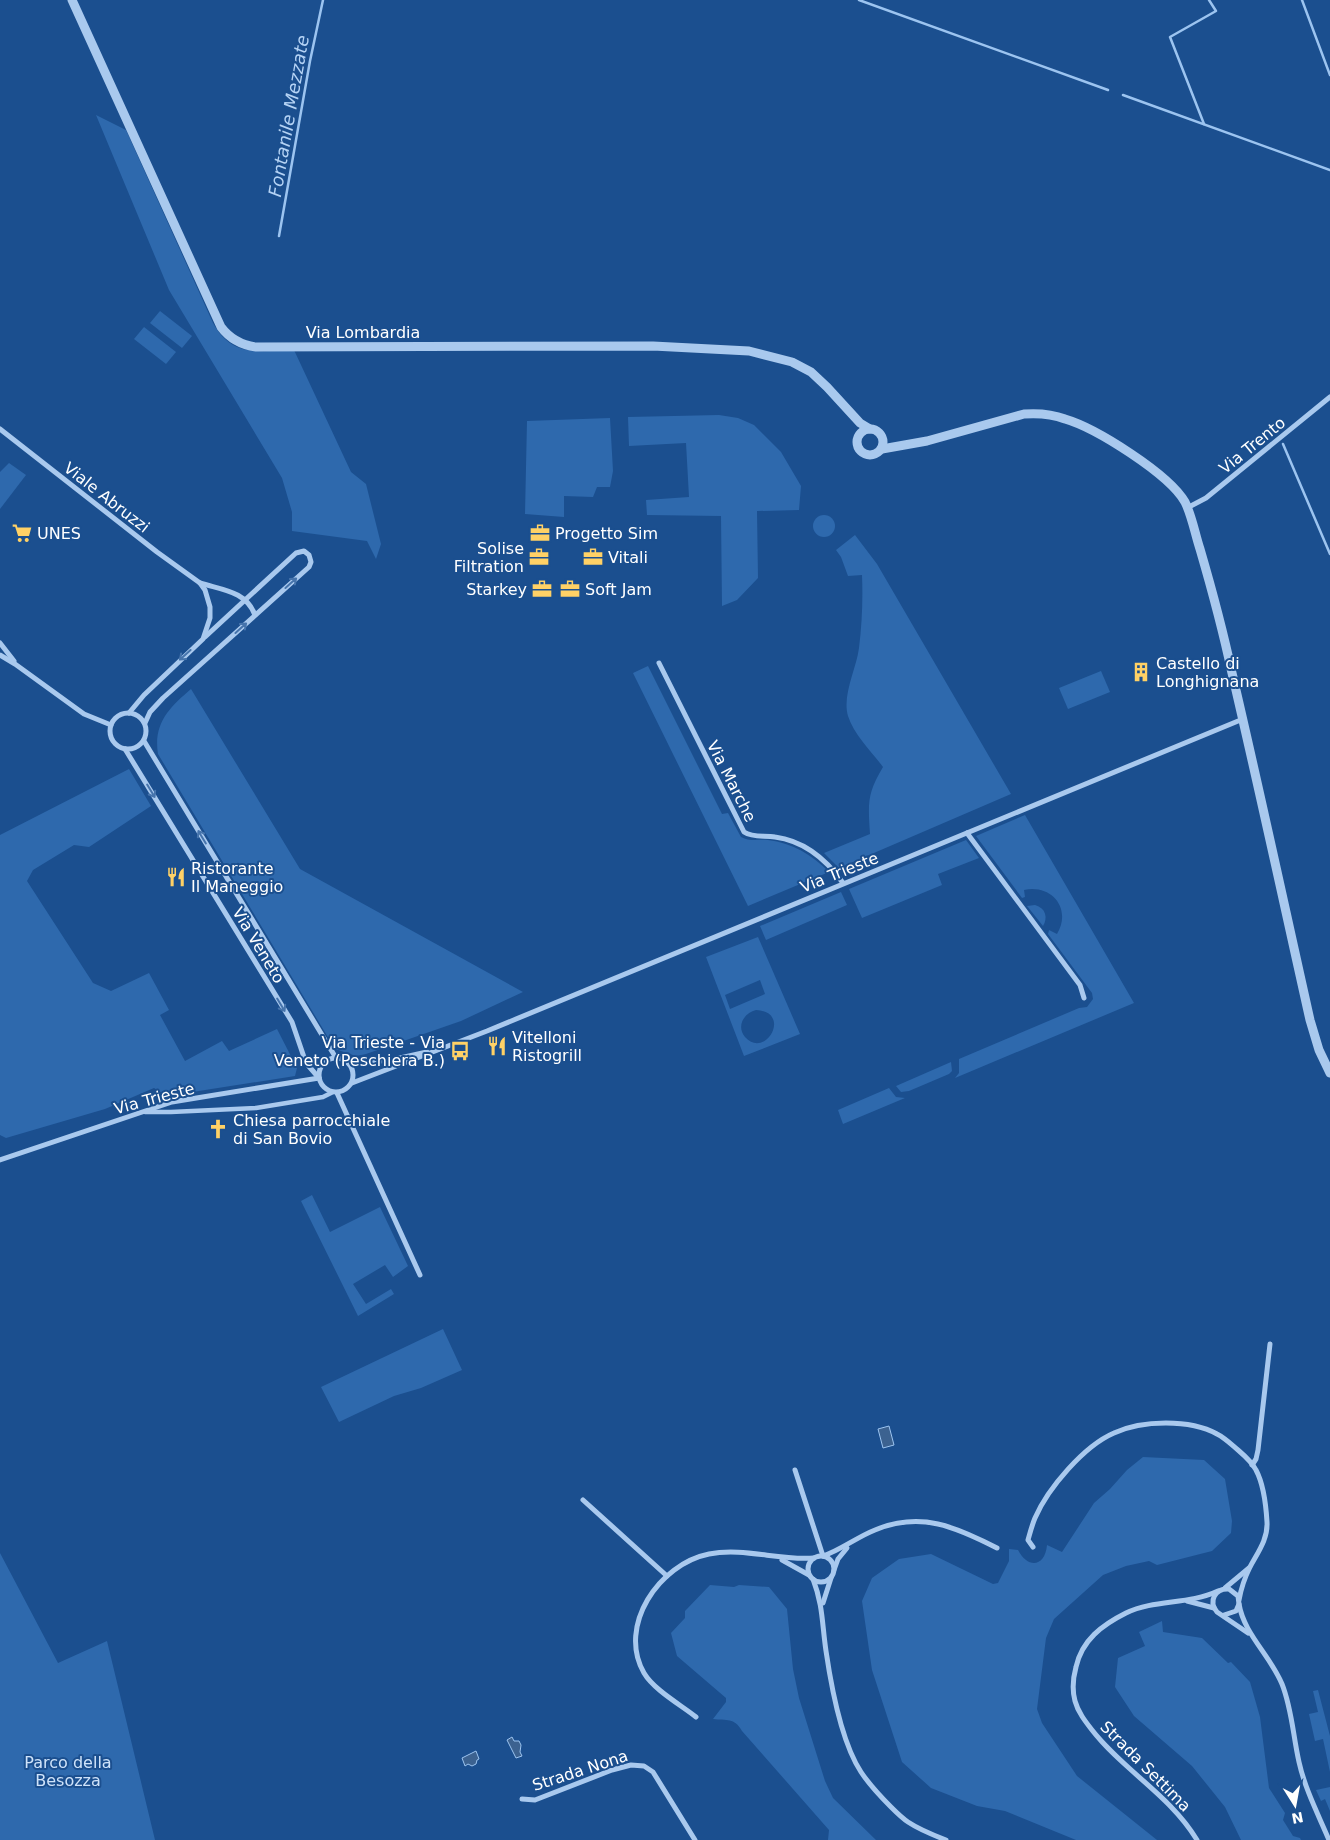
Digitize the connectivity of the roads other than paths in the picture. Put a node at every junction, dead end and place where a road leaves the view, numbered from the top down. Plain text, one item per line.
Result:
1 (72, 0) edge
2 (1330, 397) edge
3 (850, 412) junction
4 (0, 429) edge
5 (870, 429) junction
6 (858, 436) junction
7 (883, 444) junction
8 (1187, 508) junction
9 (200, 583) junction
10 (246, 600) junction
11 (255, 615) junction
12 (203, 639) junction
13 (0, 643) edge
14 (0, 655) edge
15 (658, 663) dead end
16 (15, 664) junction
17 (130, 713) junction
18 (1243, 720) junction
19 (145, 723) junction
20 (111, 725) junction
21 (144, 741) junction
22 (125, 750) junction
23 (968, 833) junction
24 (843, 883) junction
25 (1084, 998) dead end
26 (444, 1048) junction
27 (336, 1058) junction
28 (349, 1064) junction
29 (1330, 1073) edge
30 (319, 1078) junction
31 (352, 1083) junction
32 (335, 1092) junction
33 (143, 1112) junction
34 (0, 1160) edge
35 (420, 1275) dead end
36 (1270, 1344) dead end
37 (1252, 1465) junction
38 (795, 1470) dead end
39 (583, 1500) dead end
40 (855, 1541) junction
41 (1033, 1547) dead end
42 (997, 1548) dead end
43 (823, 1556) junction
44 (777, 1558) junction
45 (814, 1558) junction
46 (1250, 1568) junction
47 (833, 1574) junction
48 (667, 1576) junction
49 (811, 1577) junction
50 (1225, 1588) junction
51 (1218, 1591) junction
52 (1184, 1600) junction
53 (1239, 1602) junction
54 (822, 1608) junction
55 (1214, 1608) junction
56 (1224, 1616) junction
57 (1251, 1634) junction
58 (696, 1717) dead end
59 (522, 1799) dead end
60 (695, 1840) edge
61 (946, 1840) edge
62 (1197, 1840) edge
63 (1329, 1840) edge

1 - 3 street, Via Lombardia
2 - 8 street, Via Trento
3 - 5 street, Via Lombardia
3 - 6 street, Via Lombardia
4 - 9 street, Viale Abruzzi
5 - 6 street
5 - 7 street, Via Lombardia
6 - 7 street, Via Lombardia
7 - 8 street
8 - 18 street
9 - 10 street
9 - 12 street
10 - 11 street
11 -> 10 street
10 - 12 street
19 -> 11 street
12 -> 17 street
13 - 16 street
14 - 16 street
15 - 24 street, Via Marche
16 - 20 street
17 - 19 street
17 - 20 street
18 - 23 street, Via Trieste
18 - 29 street
19 - 21 street
20 - 22 street
21 - 22 street
27 -> 21 street, Via Veneto
22 -> 30 street, Via Veneto
23 - 24 street, Via Trieste
23 - 25 street
24 - 26 street, Via Trieste
26 - 28 street
26 - 31 street
27 - 28 street
27 - 30 street
28 - 31 street
30 - 32 street
30 - 33 street, Via Trieste
31 - 32 street
32 - 33 street
32 - 35 street
33 - 34 street, Via Trieste
36 - 37 street
37 - 41 street, Strada Settima
37 - 46 street, Strada Settima
38 - 43 street
39 - 48 street
40 - 42 street
40 - 43 street
40 - 47 street
43 - 45 street
43 - 47 street
44 - 45 street
44 - 48 street
44 - 49 street
45 - 49 street
46 - 50 street, Strada Settima
46 - 53 street, Strada Settima
47 - 49 street
47 - 54 street
48 - 58 street
49 - 54 street
50 - 51 street, Strada Settima
50 - 53 street, Strada Settima
51 - 52 street, Strada Settima
51 - 55 street
52 - 55 street, Strada Settima
52 - 62 street, Strada Settima
53 - 56 street
53 - 57 street, Strada Settima
54 - 61 street
55 - 56 street, Strada Settima
56 - 57 street, Strada Settima
57 - 63 street, Strada Settima
59 - 60 street, Strada Nona

